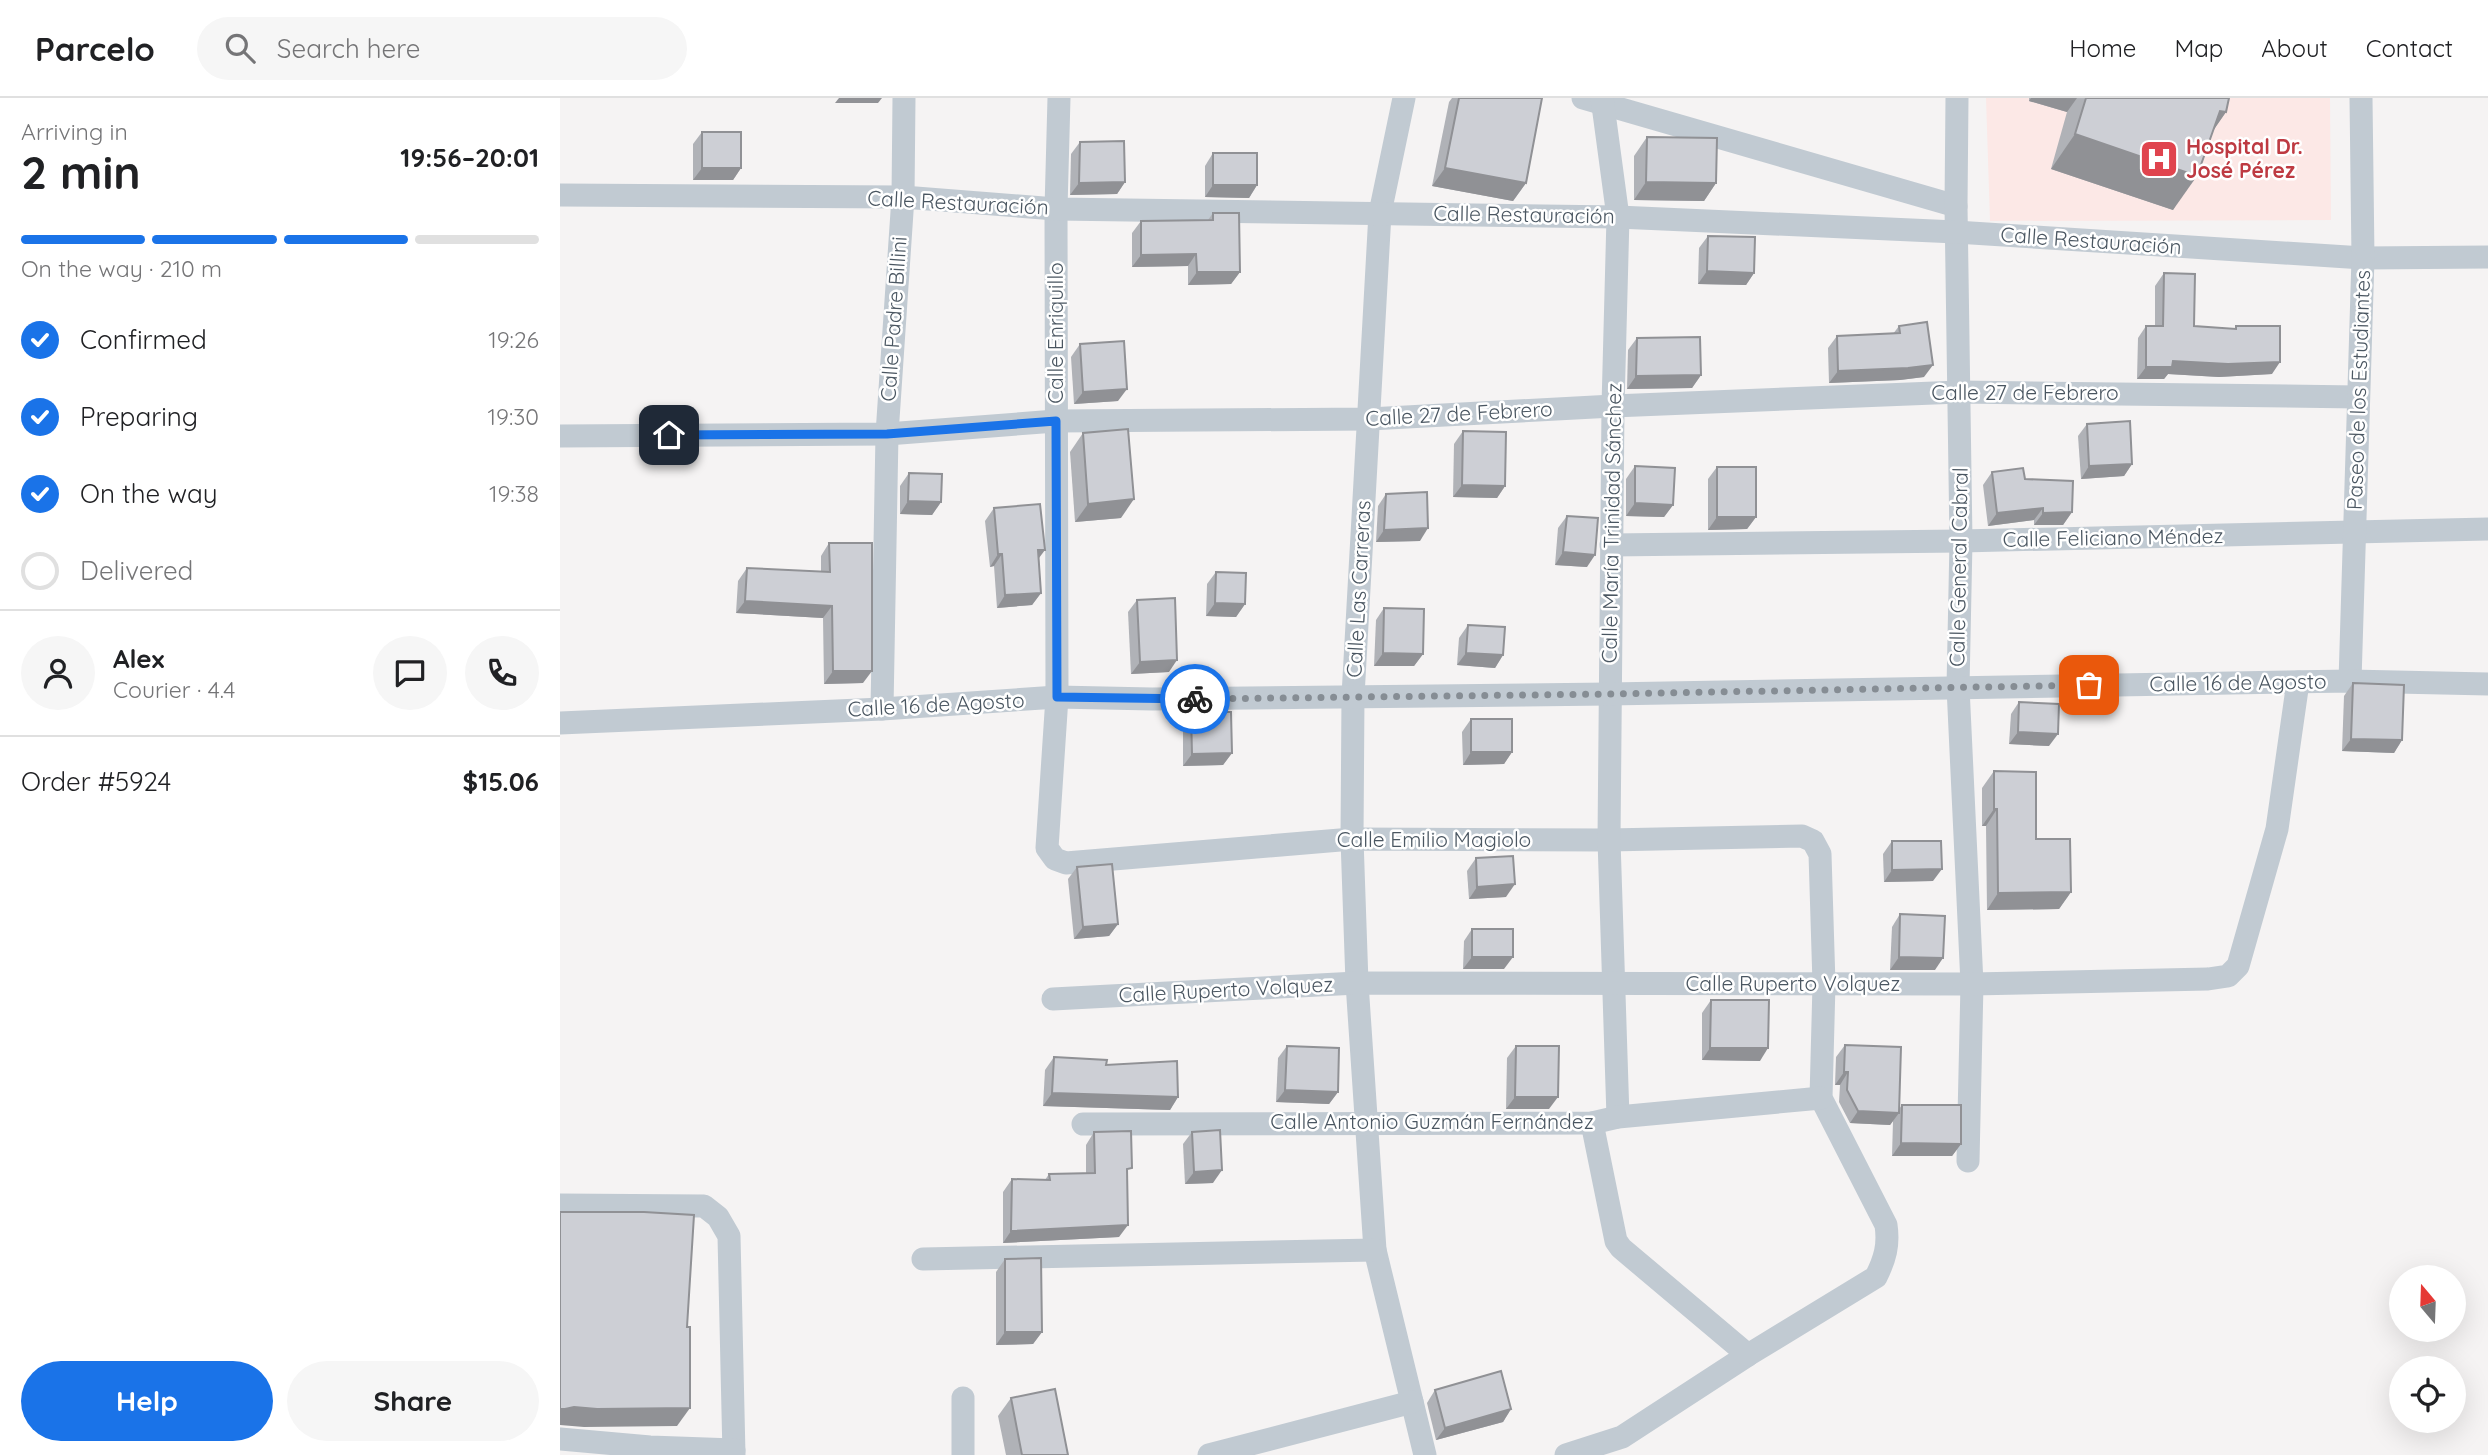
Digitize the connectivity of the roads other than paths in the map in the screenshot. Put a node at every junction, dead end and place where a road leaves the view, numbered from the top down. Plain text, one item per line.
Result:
1 (904, 98) edge
2 (1059, 98) edge
3 (1404, 98) edge
4 (1957, 98) edge
5 (2361, 98) edge
6 (1596, 100) edge
7 (560, 195) edge
8 (903, 197) junction
9 (1956, 205) junction
10 (1056, 209) junction
11 (1380, 213) junction
12 (1618, 217) junction
13 (1956, 232) junction
14 (2488, 257) edge
15 (2363, 258) junction
16 (1959, 392) junction
17 (2358, 397) junction
18 (1613, 406) junction
19 (1369, 419) junction
20 (1056, 421) junction
21 (887, 434) junction
22 (560, 436) edge
23 (2488, 528) edge
24 (2355, 533) junction
25 (1961, 541) junction
26 (1611, 545) junction
27 (2350, 681) junction
28 (2298, 682) junction
29 (2488, 684) edge
30 (1958, 687) junction
31 (1609, 694) junction
32 (1353, 696) junction
33 (1057, 697) junction
34 (882, 709) junction
35 (560, 723) edge
36 (1352, 839) junction
37 (1609, 839) junction
38 (1055, 859) joint
39 (1357, 983) junction
40 (1615, 984) junction
41 (1824, 984) junction
42 (1972, 984) junction
43 (1053, 999) dead end
44 (1821, 1098) junction
45 (1618, 1117) junction
46 (1366, 1122) junction
47 (1592, 1123) junction
48 (1083, 1124) dead end
49 (1968, 1161) dead end
50 (560, 1205) edge
51 (1375, 1250) junction
52 (923, 1259) dead end
53 (1748, 1355) junction
54 (963, 1398) dead end
55 (1412, 1402) junction
56 (560, 1439) edge
57 (648, 1451) edge
58 (734, 1452) edge
59 (963, 1455) edge
60 (1209, 1455) edge
61 (1425, 1455) edge
62 (1566, 1455) edge

1 - 8 street, Calle Padre Billini
2 - 10 street, Calle Enriquillo
3 - 11 street, Calle Las Carreras
4 - 9 street, Calle General Cabral
5 - 15 street, Paseo de los Estudiantes
6 - 9 street
6 - 12 street, Calle María Trinidad Sánchez
7 - 8 street, Calle Restauración
8 - 10 street, Calle Restauración
8 - 21 street, Calle Padre Billini
9 - 13 street, Calle General Cabral
10 - 11 street, Calle Restauración
10 - 20 street, Calle Enriquillo
11 - 12 street, Calle Restauración
11 - 19 street, Calle Las Carreras
12 - 13 street, Calle Restauración
12 - 18 street, Calle María Trinidad Sánchez
13 - 15 street, Calle Restauración
13 - 16 street, Calle General Cabral
14 - 15 street, Calle Restauración
15 - 17 street, Paseo de los Estudiantes
16 - 17 street, Calle 27 de Febrero
16 - 18 street, Calle 27 de Febrero
16 - 25 street, Calle General Cabral
17 - 24 street, Paseo de los Estudiantes
18 - 19 street, Calle 27 de Febrero
18 - 26 street, Calle María Trinidad Sánchez
19 - 20 street, Calle 27 de Febrero
19 - 32 street, Calle Las Carreras
20 - 21 street, Calle 27 de Febrero
20 - 33 street, Calle Enriquillo
21 - 22 street, Calle 27 de Febrero
21 - 34 street, Calle Padre Billini
23 - 24 street, Calle Feliciano Méndez
24 - 25 street, Calle Feliciano Méndez
24 - 27 street, Paseo de los Estudiantes
25 - 26 street, Calle Feliciano Méndez
25 - 30 street, Calle General Cabral
26 - 31 street, Calle María Trinidad Sánchez
27 - 28 street, Calle 16 de Agosto
27 - 29 street, Calle 16 de Agosto
28 - 30 street, Calle 16 de Agosto
28 - 42 street, Calle Ruperto Volquez
30 - 31 street, Calle 16 de Agosto
30 - 42 street, Calle General Cabral
31 - 32 street, Calle 16 de Agosto
31 - 37 street, Calle María Trinidad Sánchez
32 - 33 street, Calle 16 de Agosto
32 - 36 street, Calle Las Carreras
33 - 34 street, Calle 16 de Agosto
33 - 38 street, Calle Enriquillo
34 - 35 street, Calle 16 de Agosto
36 - 37 street, Calle Emilio Magiolo
36 - 38 street, Calle Emilio Magiolo
36 - 39 street, Calle Las Carreras
37 - 40 street, Calle María Trinidad Sánchez
37 - 41 street, Calle Emilio Magiolo
39 - 40 street, Calle Ruperto Volquez
39 - 43 street, Calle Ruperto Volquez
39 - 46 street, Calle Las Carreras
40 - 41 street, Calle Ruperto Volquez
40 - 45 street, Calle María Trinidad Sánchez
41 - 42 street, Calle Ruperto Volquez
41 - 44 street
42 - 49 street, Calle General Cabral
44 - 45 street, Calle Antonio Guzmán Fernández
44 - 53 street
45 - 47 street, Calle Antonio Guzmán Fernández
46 - 47 street, Calle Antonio Guzmán Fernández
46 - 48 street, Calle Antonio Guzmán Fernández
46 - 51 street, Calle Las Carreras
47 - 53 street
50 - 58 street
51 - 52 street
51 - 55 street, Calle Las Carreras
53 - 62 street
54 - 59 street
55 - 60 street
55 - 61 street, Calle Las Carreras
56 - 57 street
57 - 58 street

